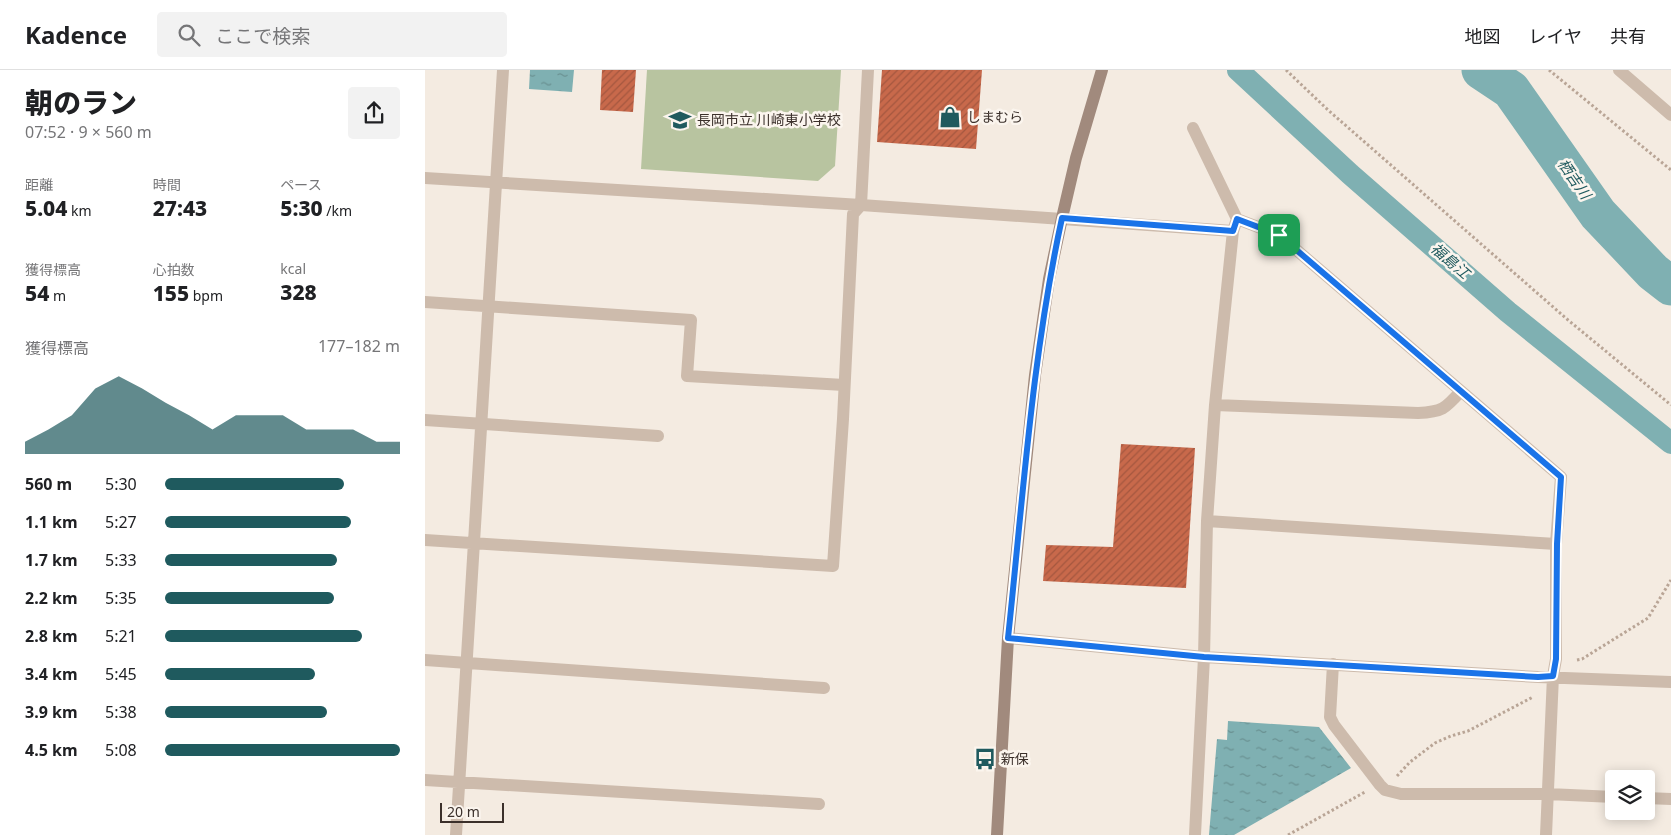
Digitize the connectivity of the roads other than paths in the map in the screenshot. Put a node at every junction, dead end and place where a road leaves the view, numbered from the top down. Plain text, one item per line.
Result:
1 (503, 70) edge
2 (868, 70) edge
3 (1102, 70) edge
4 (1619, 70) edge
5 (1671, 115) edge
6 (1193, 128) dead end
7 (425, 178) edge
8 (497, 182) junction
9 (861, 205) junction
10 (1062, 218) junction
11 (1235, 225) junction
12 (425, 302) edge
13 (489, 306) junction
14 (844, 385) junction
15 (1461, 391) junction
16 (1215, 405) junction
17 (425, 420) edge
18 (481, 424) junction
19 (658, 436) dead end
20 (1207, 521) junction
21 (425, 540) edge
22 (473, 543) junction
23 (1557, 544) junction
24 (1008, 638) junction
25 (1204, 657) junction
26 (425, 660) edge
27 (467, 663) junction
28 (1333, 664) junction
29 (1553, 676) junction
30 (1671, 682) edge
31 (824, 688) dead end
32 (425, 780) edge
33 (459, 782) junction
34 (1548, 794) junction
35 (1605, 797) edge
36 (1655, 798) edge
37 (1671, 799) edge
38 (819, 804) dead end
39 (456, 835) edge
40 (997, 835) edge
41 (1195, 835) edge
42 (1546, 835) edge

1 - 8 street
2 - 9 street
3 - 10 street
4 - 5 street
6 - 11 street
7 - 8 street
8 - 9 street
8 - 13 street
9 - 10 street
9 - 14 street
10 - 11 street
10 - 24 street
11 - 15 street
11 - 16 street
12 - 13 street
13 - 14 street
13 - 18 street
14 - 22 street
15 - 16 street
15 - 23 street
16 - 20 street
17 - 18 street
18 - 19 street
18 - 22 street
20 - 23 street
20 - 25 street
21 - 22 street
22 - 27 street
23 - 29 street
24 - 25 street
24 - 40 street
25 - 28 street
25 - 41 street
26 - 27 street
27 - 31 street
27 - 33 street
28 - 29 street
28 - 34 street
29 - 30 street
29 - 34 street
32 - 33 street
33 - 38 street
33 - 39 street
34 - 35 street
34 - 42 street
36 - 37 street

